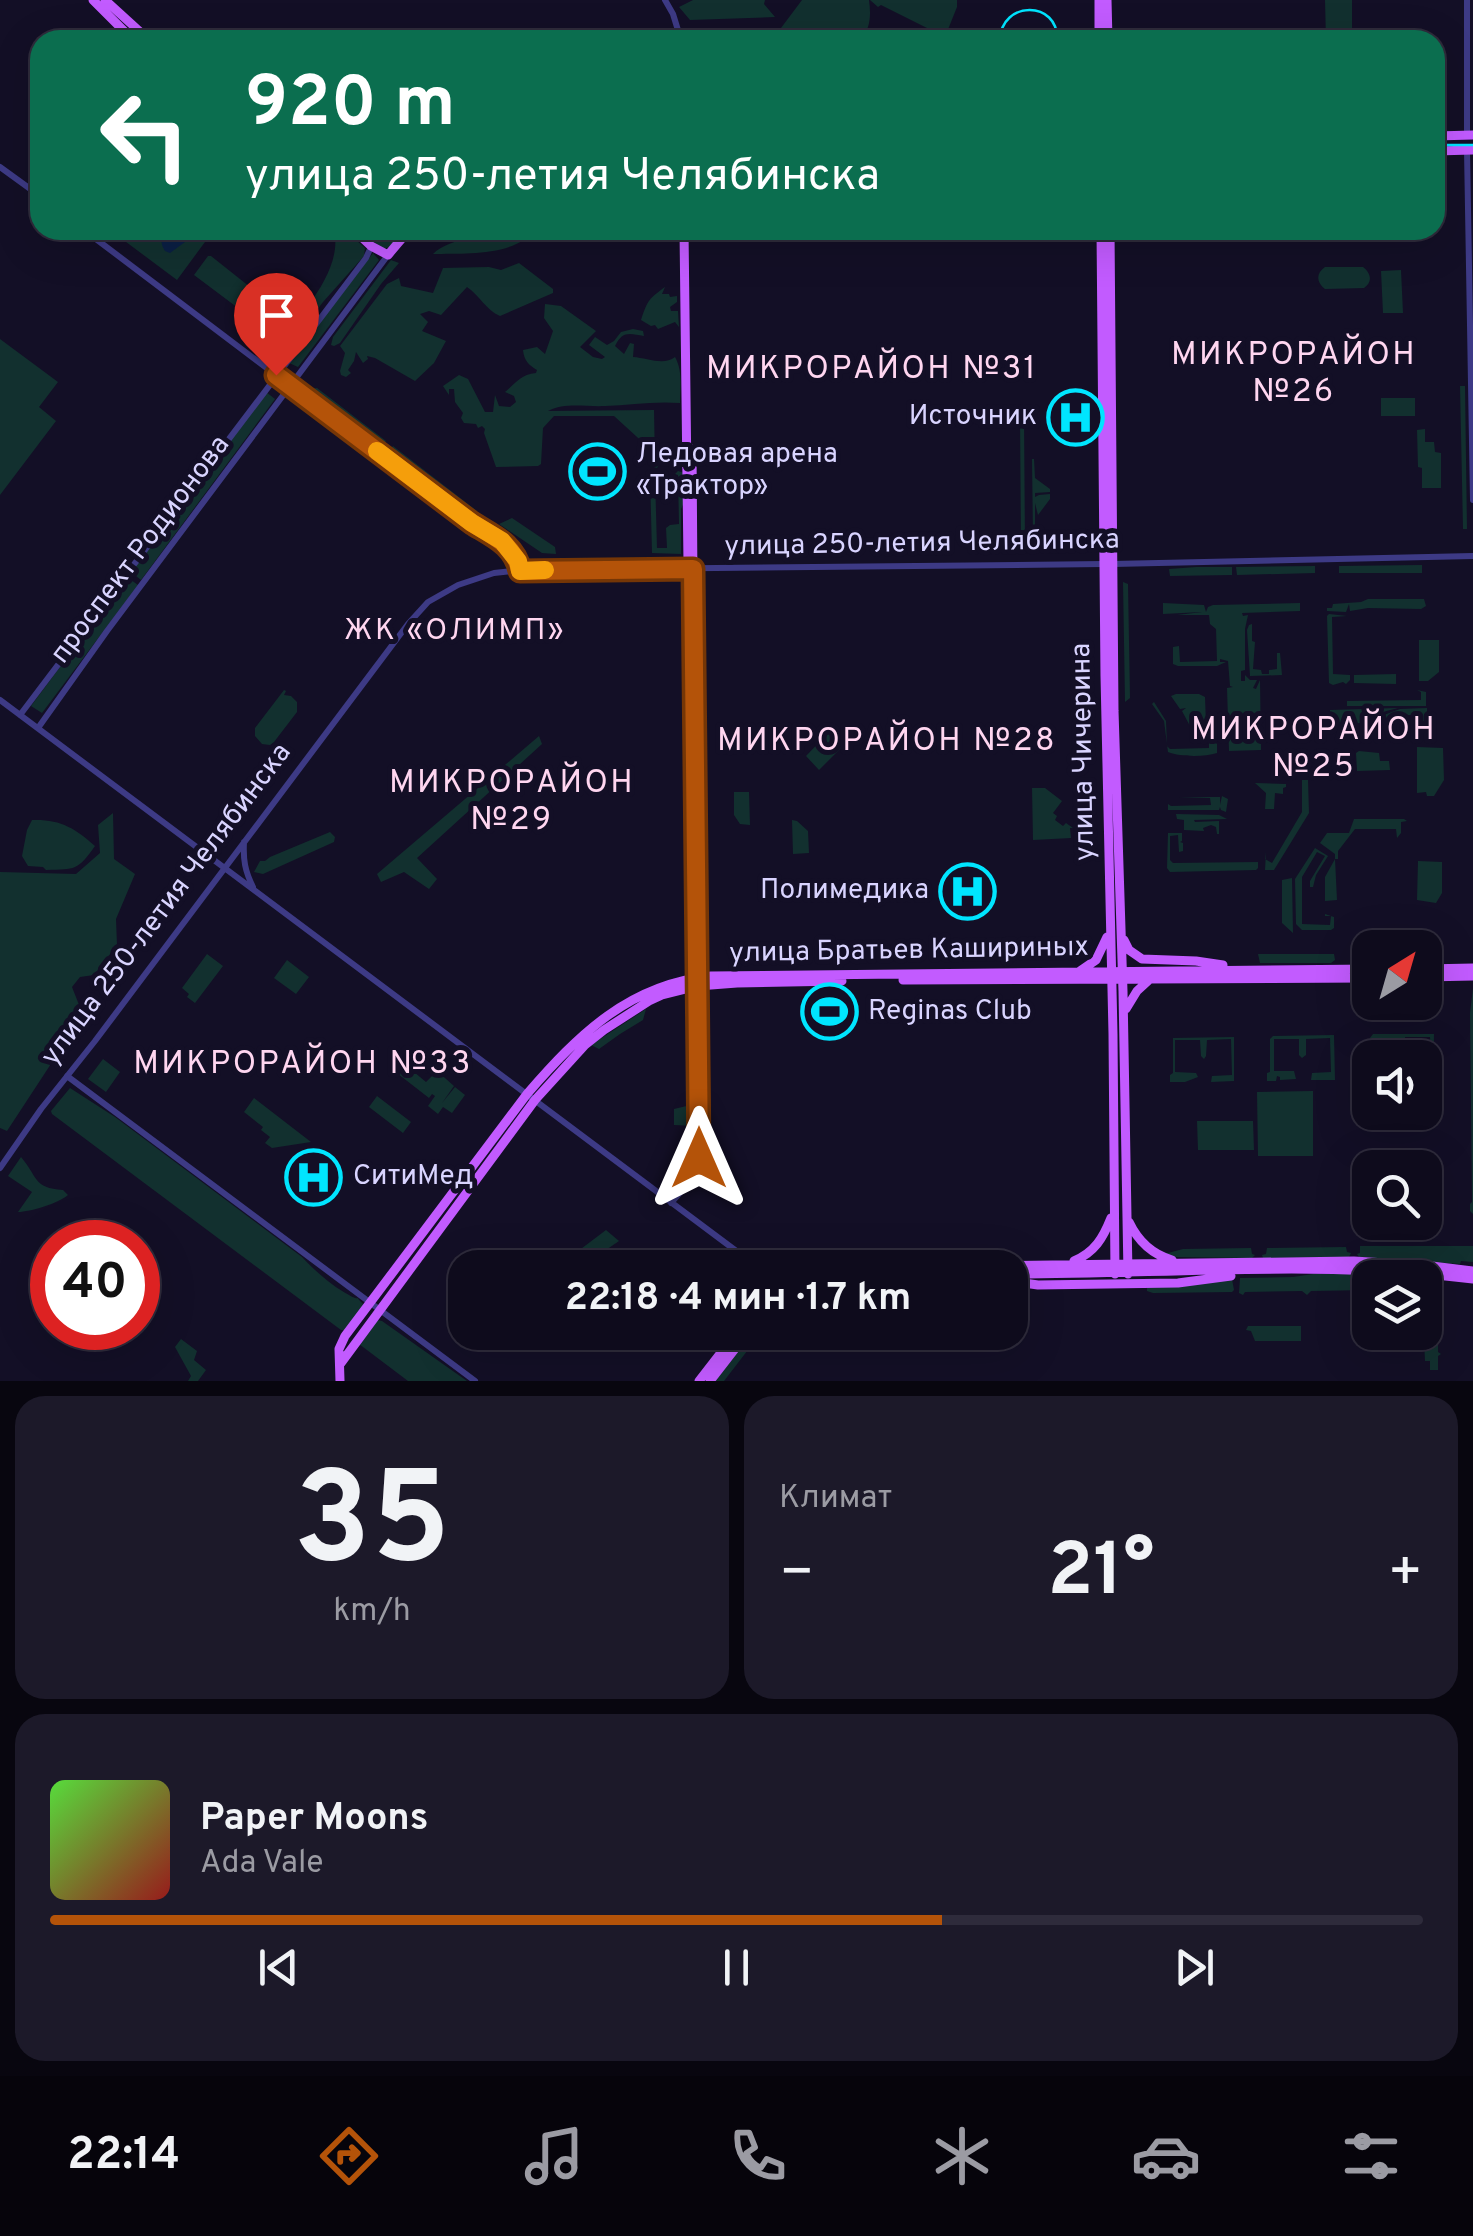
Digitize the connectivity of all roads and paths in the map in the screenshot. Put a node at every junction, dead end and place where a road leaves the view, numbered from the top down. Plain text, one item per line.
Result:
1 (93, 0) edge
2 (106, 0) edge
3 (665, 0) edge
4 (1099, 0) edge
5 (1107, 0) edge
6 (1468, 0) edge
7 (124, 30) edge
8 (139, 30) edge
9 (678, 30) edge
10 (1099, 30) edge
11 (1108, 30) edge
12 (1470, 135) edge
13 (1445, 136) edge
14 (1471, 150) edge
15 (1445, 151) edge
16 (0, 167) edge
17 (30, 189) edge
18 (97, 240) edge
19 (365, 240) edge
20 (401, 240) edge
21 (687, 240) edge
22 (1101, 240) edge
23 (1110, 240) edge
24 (1472, 243) edge
25 (371, 246) junction
26 (388, 255) junction
27 (1106, 356) junction
28 (1472, 373) edge
29 (276, 375) junction
30 (1472, 384) edge
31 (291, 386) junction
32 (1473, 477) edge
33 (1473, 500) edge
34 (1473, 556) edge
35 (1108, 564) junction
36 (690, 569) junction
37 (516, 571) junction
38 (127, 573) junction
39 (142, 584) junction
40 (0, 700) edge
41 (20, 715) junction
42 (38, 728) junction
43 (244, 842) junction
44 (225, 867) junction
45 (253, 888) junction
46 (1115, 922) junction
47 (1473, 968) edge
48 (1246, 969) junction
49 (1352, 969) edge
50 (1442, 969) edge
51 (1078, 972) junction
52 (1117, 976) junction
53 (1473, 976) edge
54 (1442, 977) edge
55 (1352, 978) edge
56 (765, 979) junction
57 (1149, 980) junction
58 (696, 982) junction
59 (1124, 1015) junction
60 (67, 1076) junction
61 (531, 1097) junction
62 (0, 1168) edge
63 (671, 1203) junction
64 (1126, 1209) junction
65 (1114, 1210) junction
66 (735, 1250) edge
67 (1179, 1262) junction
68 (1068, 1264) junction
69 (1028, 1265) edge
70 (1115, 1268) junction
71 (1128, 1268) junction
72 (1290, 1270) junction
73 (1473, 1271) edge
74 (1028, 1276) edge
75 (1473, 1279) edge
76 (1028, 1282) edge
77 (375, 1306) junction
78 (723, 1350) edge
79 (734, 1350) edge
80 (340, 1381) edge
81 (476, 1381) edge
82 (699, 1381) edge
83 (710, 1381) edge

1 - 7 main road
2 - 8 main road
3 - 9 street
4 - 10 main road
5 - 11 main road
6 - 12 street
6 - 12 street
12 - 13 main road
12 - 14 main road
14 - 15 main road
14 - 24 street
16 - 17 street
18 - 29 street
19 - 25 main road
20 - 26 main road
21 - 36 main road
22 - 27 main road, улица Чичерина
23 - 27 main road, улица Чичерина
24 - 28 street
25 - 26 main road
25 - 29 street, проспект Родионова
26 - 31 street, проспект Родионова
27 - 35 main road, улица Чичерина
28 - 30 street
29 - 31 street
29 - 38 street, проспект Родионова
30 - 32 street
31 - 37 street
31 - 39 street, проспект Родионова
32 - 33 street
34 - 35 street, улица 250-летия Челябинска
35 - 36 street, улица 250-летия Челябинска
35 - 46 main road, улица Чичерина
36 - 37 street, улица 250-летия Челябинска
36 - 58 main road
37 - 43 street, улица 250-летия Челябинска
38 - 39 street
38 - 41 street, проспект Родионова
39 - 42 street, проспект Родионова
40 - 41 street
41 - 42 street
42 - 44 street
43 - 44 street, улица 250-летия Челябинска
43 - 45 street
44 - 45 street
44 - 60 street, улица 250-летия Челябинска
45 - 61 street
46 - 48 main road
46 - 51 main road
46 - 52 main road, улица Чичерина
47 - 50 main road
48 - 49 main road, улица Братьев Кашириных
48 - 52 main road, улица Братьев Кашириных
51 - 52 main road, улица Братьев Кашириных
51 - 56 main road, улица Братьев Кашириных
52 - 56 main road, улица Братьев Кашириных
52 - 57 main road, улица Братьев Кашириных
52 - 59 main road, улица Чичерина
52 - 65 main road, улица Чичерина
53 - 54 main road
55 - 57 main road, улица Братьев Кашириных
56 - 58 main road, улица Братьев Кашириных
57 - 59 main road
58 - 61 main road, улица Братьев Кашириных
58 - 63 street
59 - 64 main road, улица Чичерина
60 - 62 street, улица 250-летия Челябинска
60 - 77 street
61 - 63 street
61 - 77 main road, улица Братьев Кашириных
63 - 66 street
64 - 67 main road
64 - 71 main road, улица Чичерина
65 - 68 main road
65 - 70 main road, улица Чичерина
67 - 71 main road
67 - 73 main road
68 - 69 main road
68 - 70 main road
70 - 71 main road
70 - 74 main road
71 - 72 main road
72 - 75 main road
72 - 76 main road
77 - 80 main road, улица Братьев Кашириных
77 - 81 street
78 - 82 main road
79 - 83 main road

